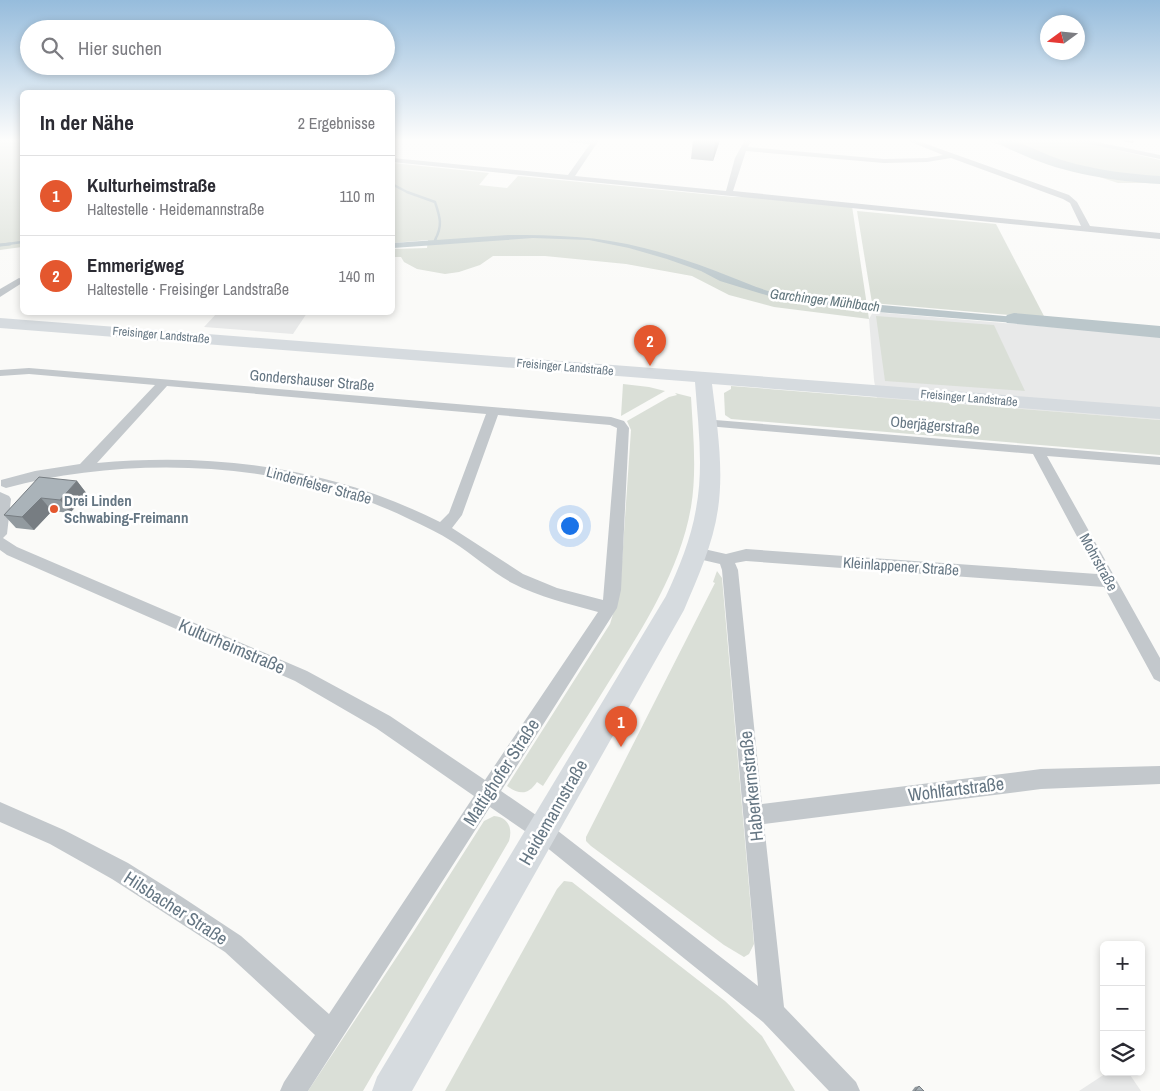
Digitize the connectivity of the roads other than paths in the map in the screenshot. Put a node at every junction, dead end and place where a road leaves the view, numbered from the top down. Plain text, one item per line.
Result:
1 (707, 191) edge
2 (1048, 191) edge
3 (729, 193) joint
4 (1087, 229) junction
5 (1160, 236) edge
6 (19, 281) dead end
7 (0, 294) edge
8 (0, 323) edge
9 (0, 373) edge
10 (703, 378) junction
11 (163, 384) junction
12 (493, 411) junction
13 (1160, 413) edge
14 (707, 422) junction
15 (620, 424) joint
16 (1037, 450) junction
17 (1160, 461) edge
18 (84, 468) junction
19 (2, 484) edge
20 (0, 497) edge
21 (1, 526) edge
22 (442, 529) junction
23 (0, 543) edge
24 (695, 553) junction
25 (726, 560) junction
26 (1109, 581) junction
27 (608, 608) junction
28 (1160, 674) edge
29 (1160, 775) edge
30 (487, 793) junction
31 (0, 812) edge
32 (753, 815) junction
33 (542, 831) junction
34 (772, 1013) junction
35 (332, 1032) junction
36 (293, 1091) edge
37 (391, 1091) edge
38 (846, 1091) edge

1 - 3 street
2 - 4 street
3 - 4 street
4 - 5 street
6 - 7 street
8 - 10 main road, Freisinger Landstraße
9 - 11 street, Gondershauser Straße
10 - 13 main road, Freisinger Landstraße
10 - 14 main road, Heidemannstraße
11 - 12 street, Gondershauser Straße
11 - 18 street
12 - 15 street, Gondershauser Straße
12 - 22 street
14 - 16 street, Oberjägerstraße
14 - 24 main road, Heidemannstraße
15 - 27 street, Mattighofer Straße
16 - 17 street, Oberjägerstraße
16 - 26 street, Mohrstraße
18 - 19 street, Lindenfelser Straße
18 - 22 street, Lindenfelser Straße
20 - 21 street
22 - 27 street, Lindenfelser Straße
23 - 30 street, Kulturheimstraße
24 - 25 street, Kleinlappener Straße
24 - 33 main road, Heidemannstraße
25 - 26 street, Kleinlappener Straße
25 - 32 street, Haberkernstraße
26 - 28 street, Mohrstraße
27 - 30 street, Mattighofer Straße
29 - 32 street, Wohlfartstraße
30 - 33 street, Kulturheimstraße
30 - 35 street, Mattighofer Straße
31 - 35 street, Hilsbacher Straße
32 - 34 street, Haberkernstraße
33 - 34 street, Kulturheimstraße
33 - 37 main road, Heidemannstraße
34 - 38 street, Kulturheimstraße
35 - 36 street, Mattighofer Straße

